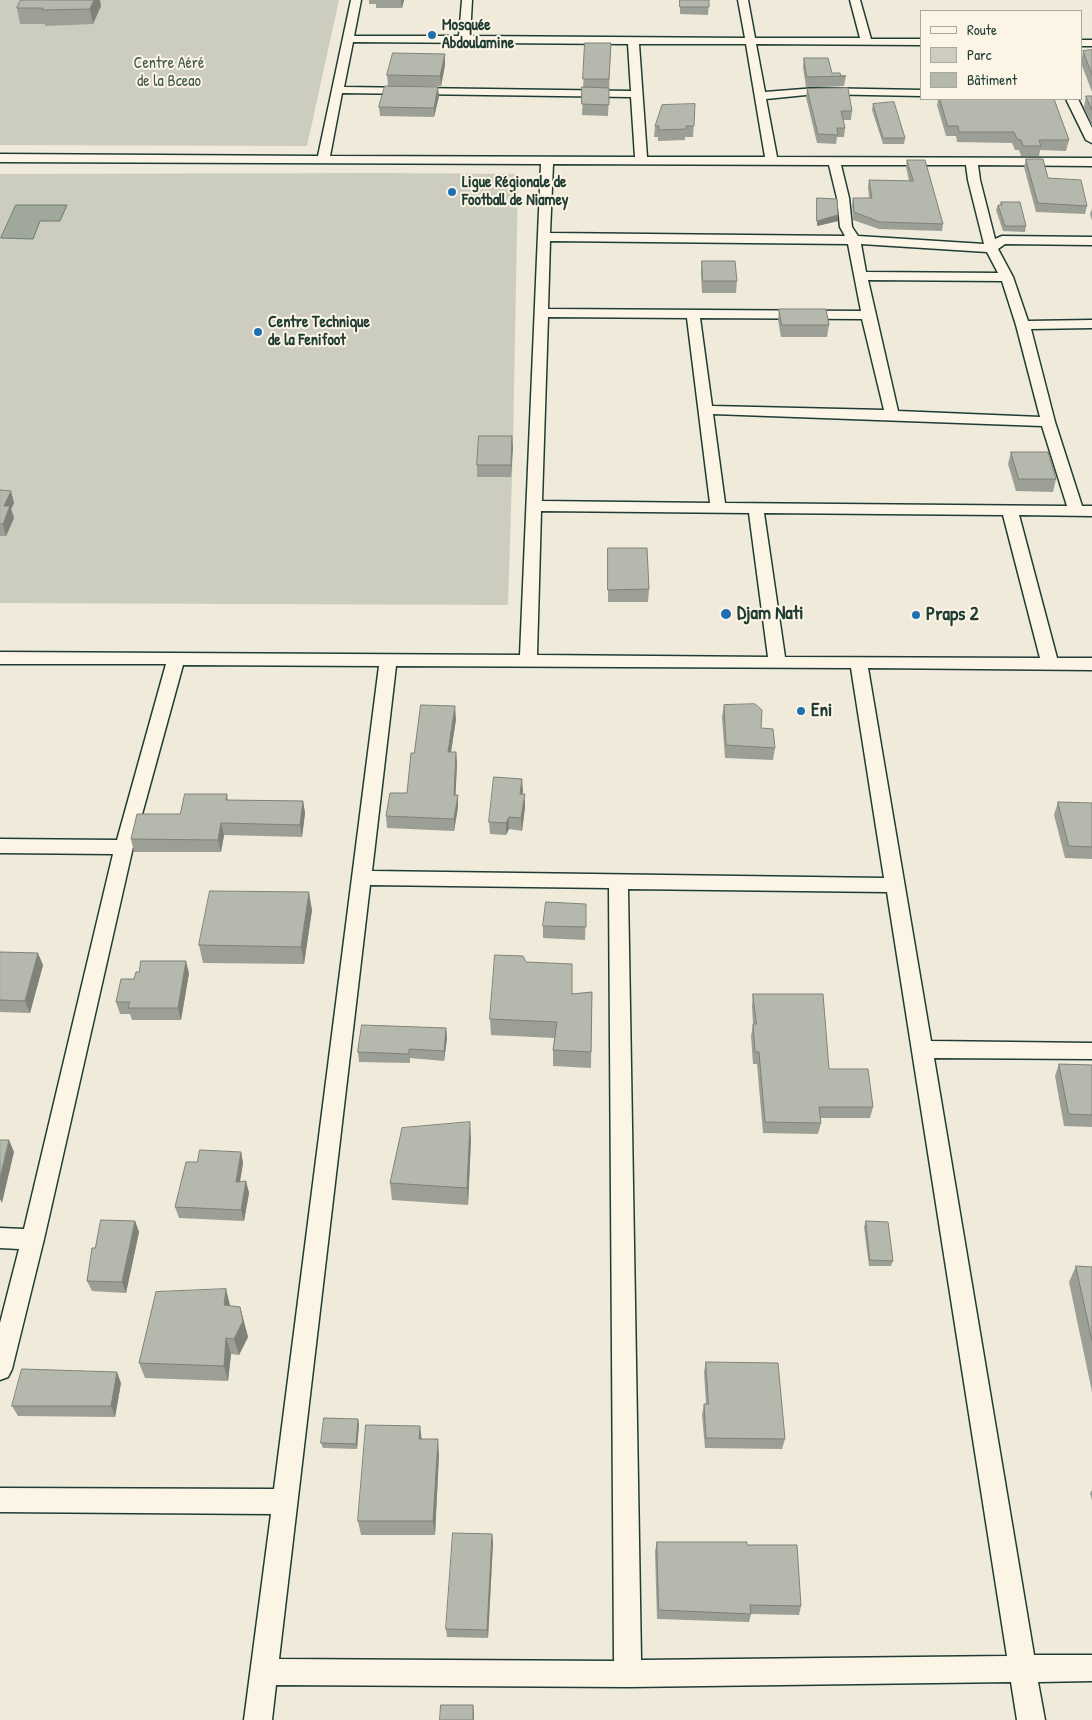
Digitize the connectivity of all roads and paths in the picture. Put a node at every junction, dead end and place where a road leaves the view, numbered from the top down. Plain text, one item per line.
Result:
1 (356, 0) edge
2 (467, 0) edge
3 (743, 0) edge
4 (855, 0) edge
5 (348, 40) junction
6 (464, 40) junction
7 (633, 41) junction
8 (750, 41) junction
9 (866, 41) junction
10 (920, 42) edge
11 (338, 90) junction
12 (920, 93) edge
13 (635, 94) junction
14 (760, 96) junction
15 (1072, 100) edge
16 (1092, 140) edge
17 (0, 158) edge
18 (323, 159) junction
19 (547, 160) junction
20 (641, 160) junction
21 (772, 160) junction
22 (834, 161) junction
23 (972, 161) junction
24 (1092, 162) edge
25 (544, 237) junction
26 (854, 240) junction
27 (1092, 241) edge
28 (991, 248) junction
29 (861, 276) junction
30 (1007, 277) junction
31 (542, 313) junction
32 (693, 313) junction
33 (868, 315) junction
34 (1092, 324) edge
35 (1023, 325) junction
36 (706, 410) junction
37 (892, 415) junction
38 (1048, 422) junction
39 (534, 506) junction
40 (718, 508) junction
41 (756, 508) junction
42 (1076, 511) junction
43 (1092, 511) edge
44 (1010, 512) junction
45 (0, 658) edge
46 (176, 659) junction
47 (388, 660) junction
48 (528, 661) junction
49 (777, 662) junction
50 (860, 663) junction
51 (1050, 664) junction
52 (1092, 664) edge
53 (0, 846) edge
54 (124, 847) junction
55 (361, 878) junction
56 (618, 882) junction
57 (894, 885) junction
58 (921, 1049) junction
59 (1092, 1051) edge
60 (0, 1238) edge
61 (32, 1239) junction
62 (0, 1369) edge
63 (0, 1500) edge
64 (284, 1502) junction
65 (1022, 1668) junction
66 (1092, 1668) edge
67 (264, 1672) junction
68 (628, 1674) junction
69 (258, 1720) edge
70 (1031, 1720) edge

1 - 5 street
2 - 6 street
3 - 8 street
4 - 9 street
5 - 6 street
5 - 11 street
6 - 7 street
7 - 8 street
7 - 13 street
8 - 9 street
8 - 14 street
9 - 10 street
11 - 13 street
11 - 18 street
12 - 14 street
13 - 20 street
14 - 21 street
15 - 16 street
17 - 18 street
18 - 19 street
19 - 20 street
19 - 25 street
20 - 21 street
21 - 22 street
22 - 23 street
22 - 26 street
23 - 24 street
23 - 28 street
25 - 26 street
25 - 31 street
26 - 28 street
26 - 29 street
27 - 28 street
28 - 30 street
29 - 30 street
29 - 33 street
30 - 35 street
31 - 32 street
31 - 39 street
32 - 33 street
32 - 36 street
33 - 37 street
34 - 35 street
35 - 38 street
36 - 37 street
36 - 40 street
37 - 38 street
38 - 42 street
39 - 40 street
39 - 48 street
40 - 41 street
41 - 44 street
41 - 49 street
42 - 43 street
42 - 44 street
44 - 51 street
45 - 46 street
46 - 47 street
46 - 54 street
47 - 48 street
47 - 55 street
48 - 49 street
49 - 50 street
50 - 51 street
50 - 57 street
51 - 52 street
53 - 54 street
54 - 61 street
55 - 56 street
55 - 64 street
56 - 57 street
56 - 68 street
57 - 58 street
58 - 59 street
58 - 65 street
60 - 61 street
61 - 62 street
63 - 64 street
64 - 67 street
65 - 66 street
65 - 68 street
65 - 70 street
67 - 68 street
67 - 69 street

